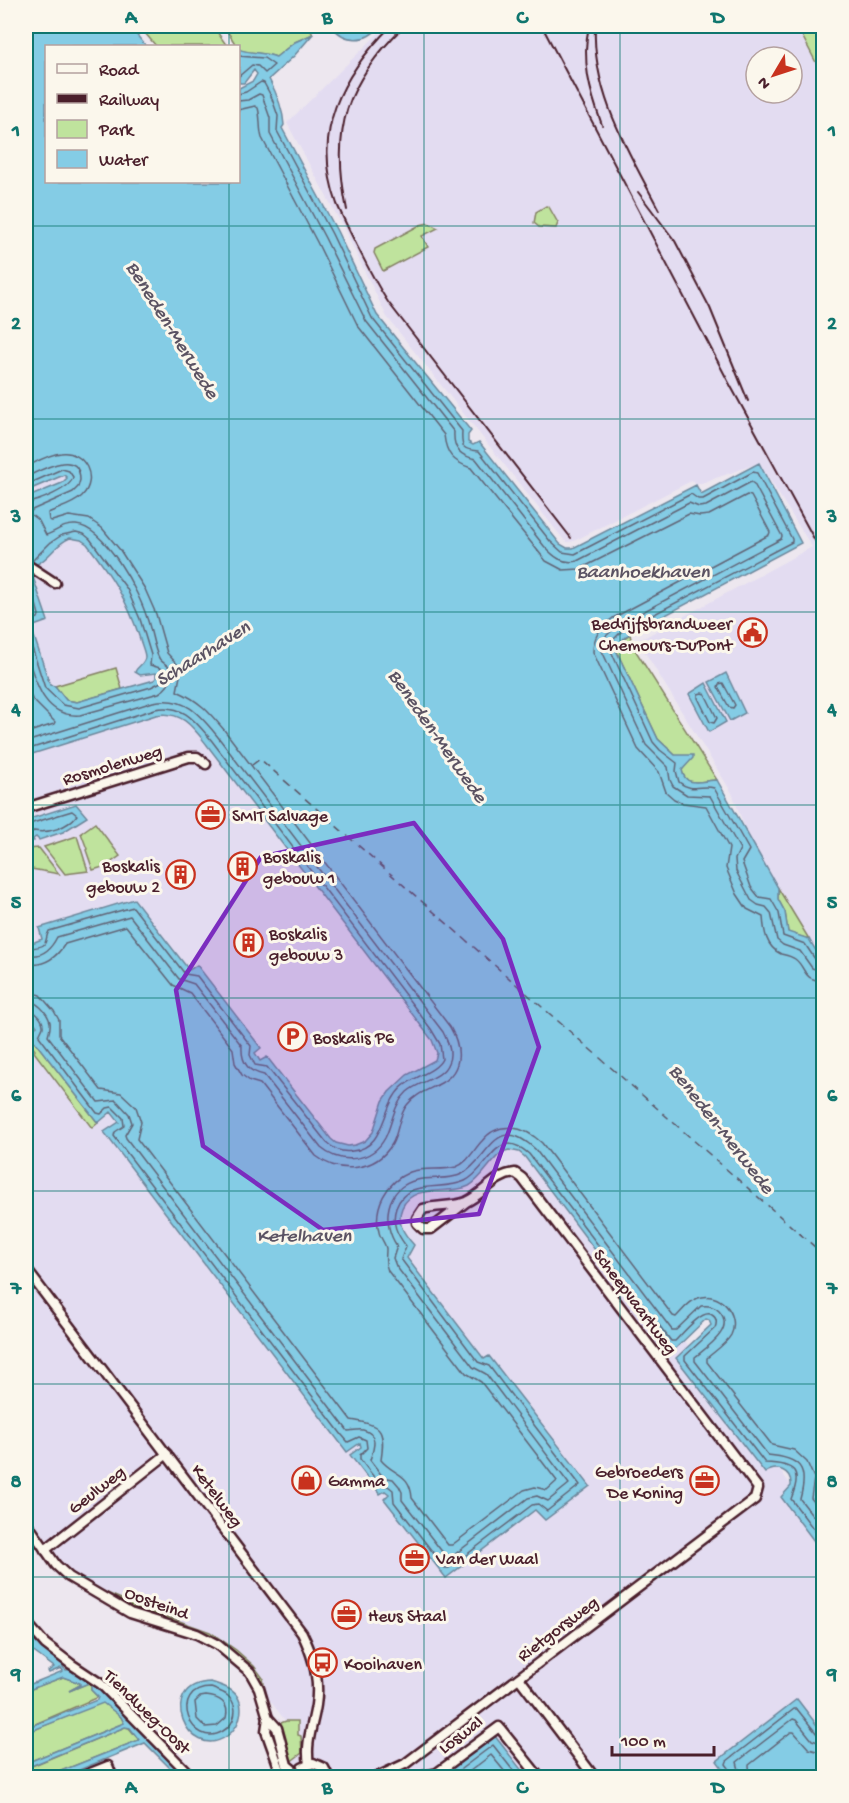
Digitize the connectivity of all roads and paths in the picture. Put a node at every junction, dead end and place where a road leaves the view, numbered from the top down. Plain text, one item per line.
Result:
1 (26, 564) edge
2 (56, 583) dead end
3 (206, 764) dead end
4 (26, 808) edge
5 (466, 1202) junction
6 (26, 1269) edge
7 (167, 1454) junction
8 (755, 1499) joint
9 (26, 1522) edge
10 (45, 1550) junction
11 (26, 1622) edge
12 (519, 1678) junction
13 (268, 1718) junction
14 (309, 1764) junction
15 (280, 1770) dead end
16 (298, 1776) edge
17 (78, 1778) edge
18 (113, 1778) edge
19 (193, 1778) edge
20 (329, 1778) edge
21 (375, 1778) edge
22 (414, 1778) edge
23 (540, 1778) edge
24 (594, 1778) edge

1 - 2 street
3 - 4 street, Rosmolenweg
5 - 5 street, Scheepvaartweg
5 - 8 street, Scheepvaartweg
6 - 7 street, Ketelweg
7 - 10 street, Geulweg
7 - 14 street, Ketelweg
8 - 12 street, Rietgorsweg
9 - 10 street, Oosteind
10 - 13 street, Oosteind
11 - 19 street, Tiendweg-Oost
12 - 21 street, Rietgorsweg
12 - 24 street
13 - 15 street, Oosteind
13 - 16 street, Oosteind
14 - 16 street
14 - 20 street
17 - 18 street
22 - 23 street, Loswal

